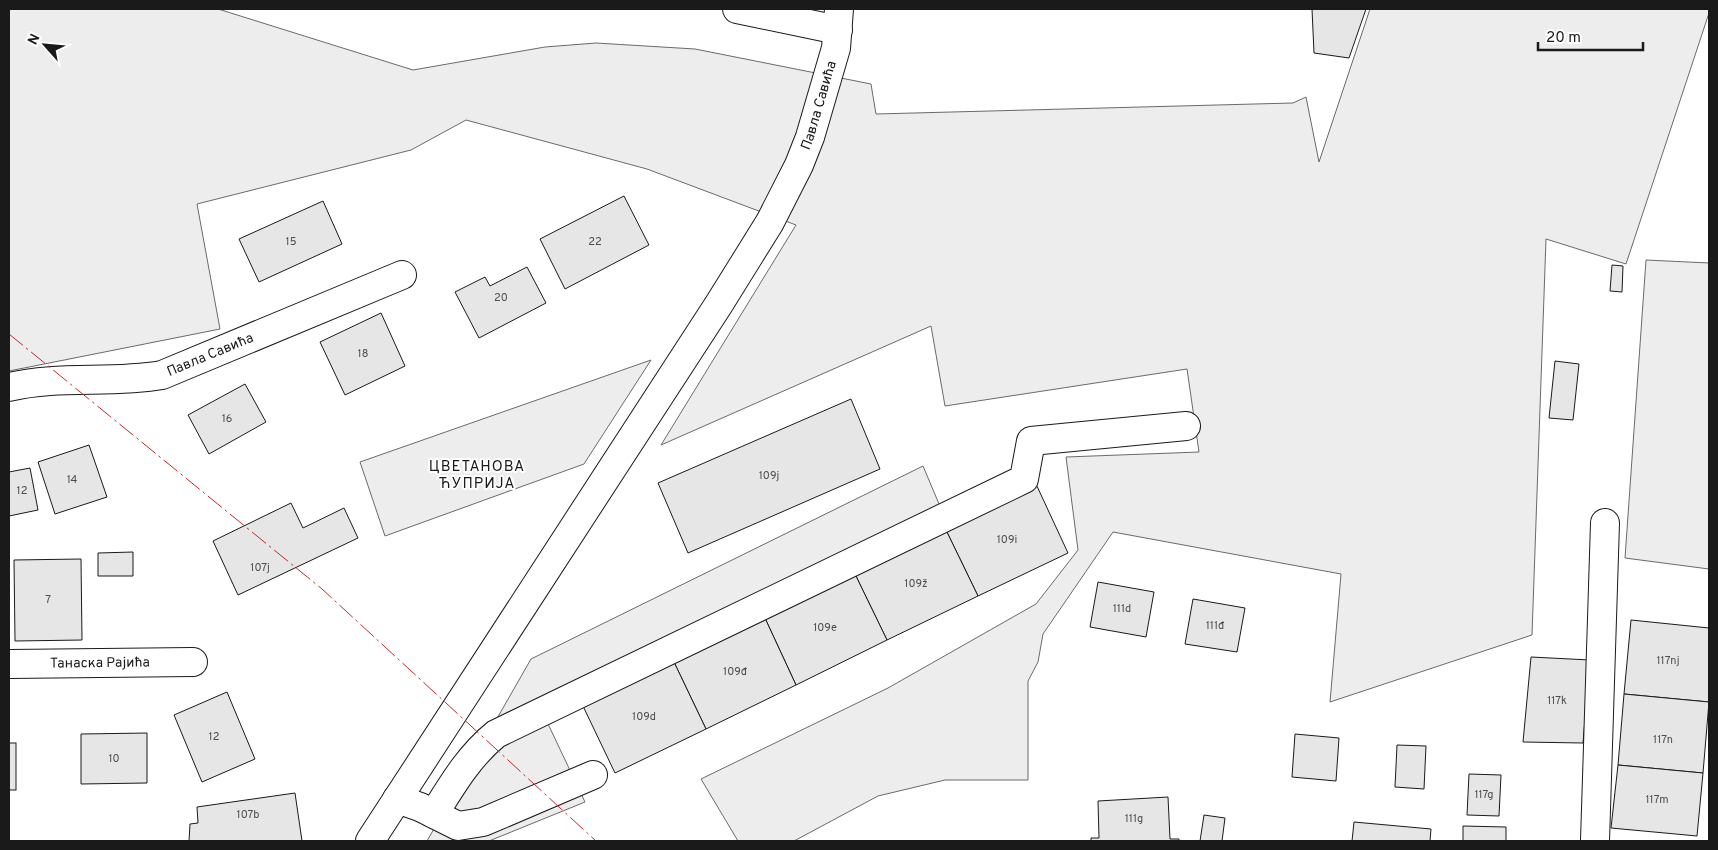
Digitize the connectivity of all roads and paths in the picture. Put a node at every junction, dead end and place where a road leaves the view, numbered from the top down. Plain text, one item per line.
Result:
1 (737, 9) edge
2 (839, 20) edge
3 (402, 275) dead end
4 (9, 387) edge
5 (1186, 426) dead end
6 (1605, 522) dead end
7 (193, 662) dead end
8 (9, 664) edge
9 (593, 775) dead end
10 (397, 799) junction
11 (434, 814) junction
12 (370, 841) edge
13 (1596, 841) edge

1 - 2 street
2 - 10 street, Павла Савића
3 - 4 street, Павла Савића
5 - 11 street
6 - 13 street
7 - 8 street, Танаска Рајића
9 - 11 street
10 - 11 street
10 - 12 street, Павла Савића

